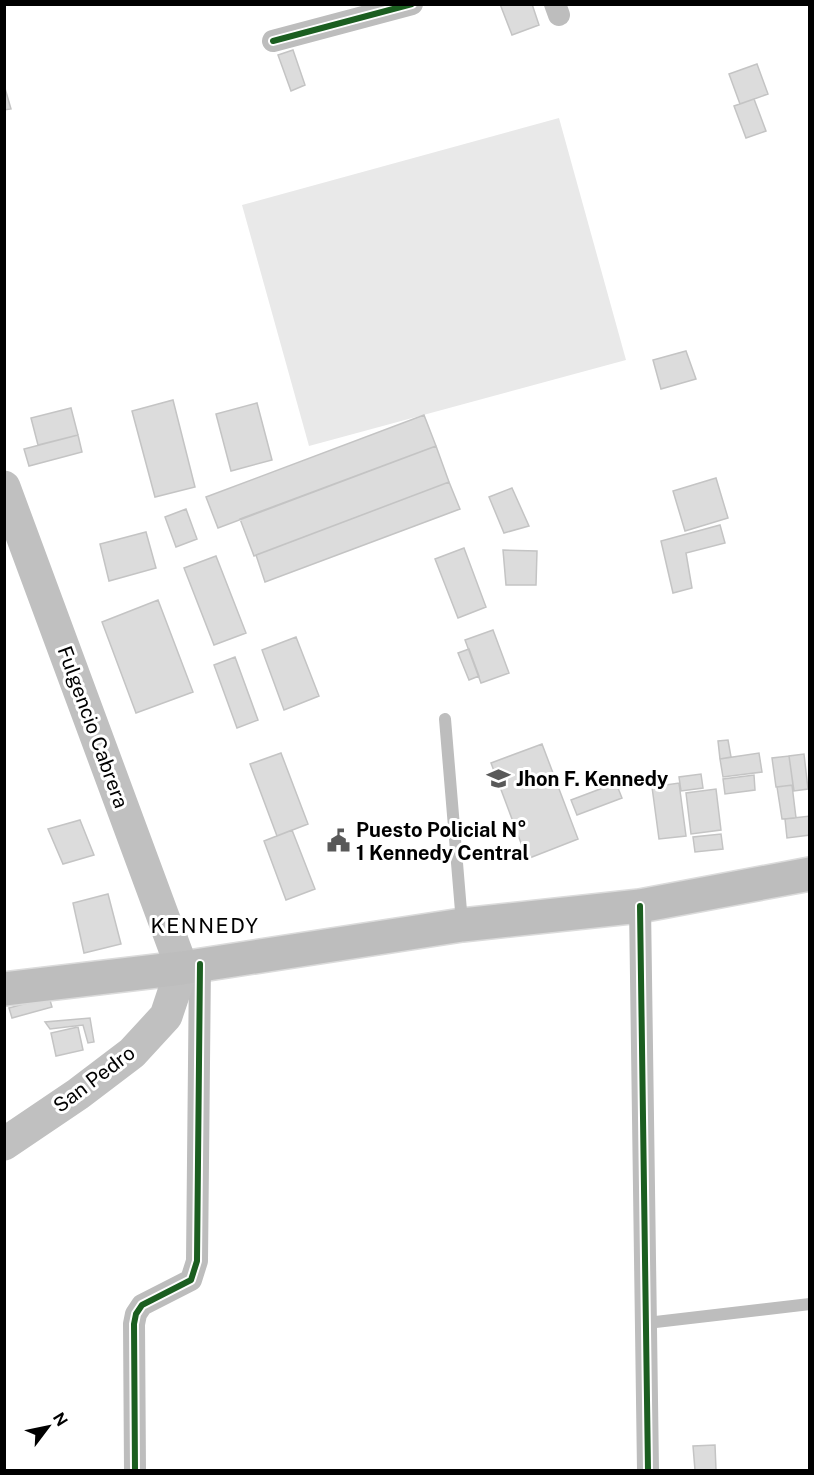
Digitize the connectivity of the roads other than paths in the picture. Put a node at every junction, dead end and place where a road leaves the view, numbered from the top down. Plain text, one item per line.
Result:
1 (412, 4) edge
2 (273, 41) dead end
3 (4, 487) edge
4 (445, 719) dead end
5 (810, 874) edge
6 (640, 906) junction
7 (462, 925) junction
8 (191, 966) junction
9 (4, 989) edge
10 (4, 1144) edge
11 (810, 1304) edge
12 (647, 1323) junction
13 (135, 1470) edge
14 (648, 1470) edge

1 - 2 street
3 - 8 main road, Fulgencio Cabrera
4 - 7 lane
5 - 6 main road
6 - 7 main road
6 - 12 street
7 - 8 main road
8 - 9 main road
8 - 10 main road, San Pedro
8 - 13 street
11 - 12 lane
12 - 14 street

